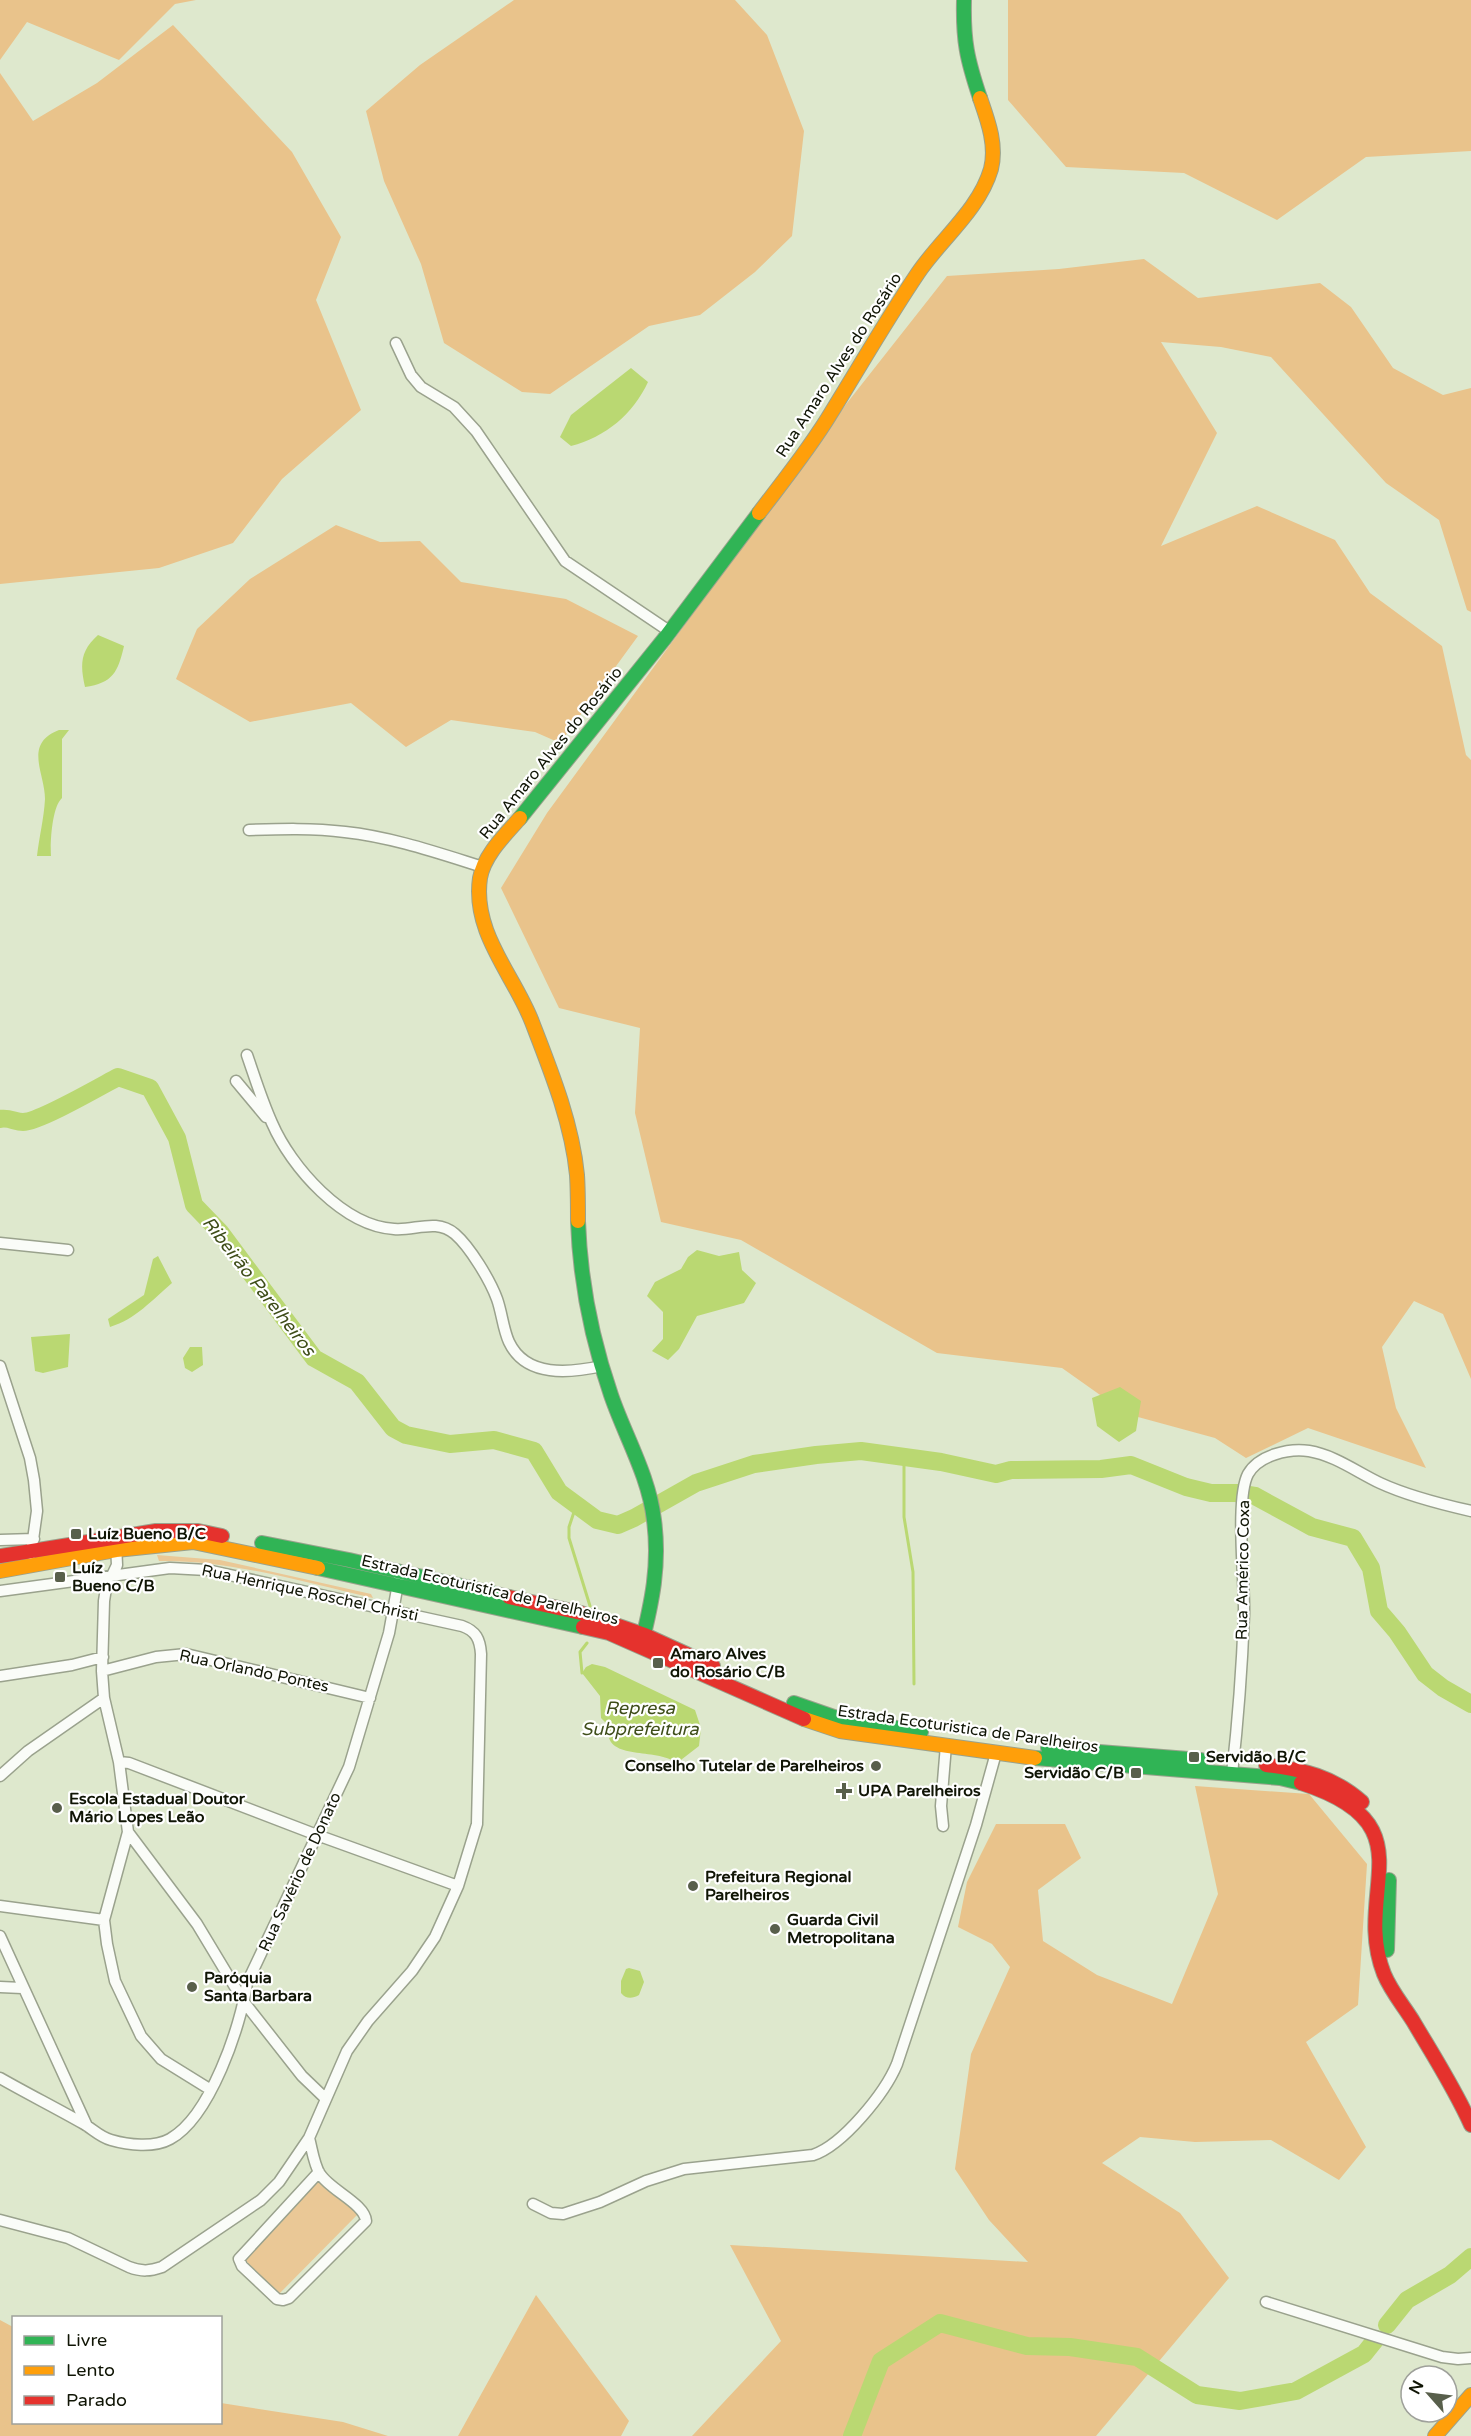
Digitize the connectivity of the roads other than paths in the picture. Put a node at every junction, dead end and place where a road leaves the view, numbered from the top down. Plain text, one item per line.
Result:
1 (964, 0) edge
2 (396, 343) dead end
3 (669, 631) junction
4 (249, 830) dead end
5 (483, 867) junction
6 (247, 1055) dead end
7 (236, 1081) dead end
8 (272, 1124) junction
9 (0, 1243) edge
10 (68, 1250) dead end
11 (0, 1366) edge
12 (602, 1366) junction
13 (1471, 1511) edge
14 (0, 1540) edge
15 (116, 1544) junction
16 (37, 1553) junction
17 (0, 1556) edge
18 (0, 1571) edge
19 (113, 1574) junction
20 (399, 1578) junction
21 (0, 1591) edge
22 (393, 1611) junction
23 (643, 1641) junction
24 (103, 1657) junction
25 (102, 1671) junction
26 (0, 1676) edge
27 (104, 1698) junction
28 (370, 1698) junction
29 (946, 1745) junction
30 (1034, 1752) junction
31 (996, 1753) junction
32 (119, 1762) junction
33 (1233, 1769) junction
34 (0, 1776) edge
35 (943, 1826) dead end
36 (128, 1832) junction
37 (317, 1835) junction
38 (458, 1886) junction
39 (0, 1906) edge
40 (104, 1920) junction
41 (0, 1936) edge
42 (0, 1987) edge
43 (22, 1988) junction
44 (244, 2002) junction
45 (0, 2078) edge
46 (211, 2090) junction
47 (326, 2099) junction
48 (1471, 2102) edge
49 (1471, 2125) edge
50 (87, 2126) junction
51 (309, 2138) junction
52 (319, 2172) junction
53 (533, 2204) dead end
54 (0, 2220) edge
55 (1266, 2302) dead end
56 (1471, 2358) edge
57 (1471, 2395) edge
58 (1435, 2436) edge

1 - 3 main road, Rua Amaro Alves do Rosário
2 - 3 street
3 - 5 main road, Rua Amaro Alves do Rosário
4 - 5 street
5 - 12 main road, Rua Amaro Alves do Rosário
6 - 8 street
7 - 8 street
8 - 12 street
9 - 10 street
11 - 16 street
12 - 23 main road, Rua Amaro Alves do Rosário
13 - 33 street, Rua Américo Coxa
14 - 16 street
15 - 16 main road, Estrada Ecoturistica de Parelheiros
15 - 19 street
15 - 20 main road, Estrada Ecoturistica de Parelheiros
16 - 17 main road, Estrada Ecoturistica de Parelheiros
16 - 18 main road, Estrada Ecoturistica de Parelheiros
19 - 21 street, Rua Henrique Roschel Christi
19 - 22 street, Rua Henrique Roschel Christi
19 - 24 street
20 - 22 street, Rua Savério de Donato
20 - 23 main road, Estrada Ecoturistica de Parelheiros
22 - 28 street, Rua Savério de Donato
22 - 38 street, Rua Henrique Roschel Christi
23 - 29 main road, Estrada Ecoturistica de Parelheiros
23 - 30 main road, Estrada Ecoturistica de Parelheiros
24 - 25 street
24 - 26 street
25 - 27 street
25 - 28 street, Rua Orlando Pontes
27 - 32 street
27 - 34 street
28 - 37 street, Rua Savério de Donato
29 - 31 main road, Estrada Ecoturistica de Parelheiros
29 - 35 street
30 - 31 main road, Estrada Ecoturistica de Parelheiros
30 - 33 main road, Estrada Ecoturistica de Parelheiros
31 - 53 street
32 - 36 street
32 - 37 street
33 - 48 main road, Estrada Ecoturistica de Parelheiros
33 - 49 main road, Estrada Ecoturistica de Parelheiros
36 - 40 street
36 - 44 street
37 - 38 street
37 - 44 street, Rua Savério de Donato
38 - 47 street
39 - 40 street
40 - 46 street
41 - 43 street
42 - 43 street
43 - 50 street
44 - 46 street, Rua Savério de Donato
44 - 47 street
45 - 50 street, Rua Savério de Donato
46 - 50 street, Rua Savério de Donato
47 - 51 street
51 - 52 street
51 - 54 street
52 - 52 street
55 - 56 street
57 - 58 main road

